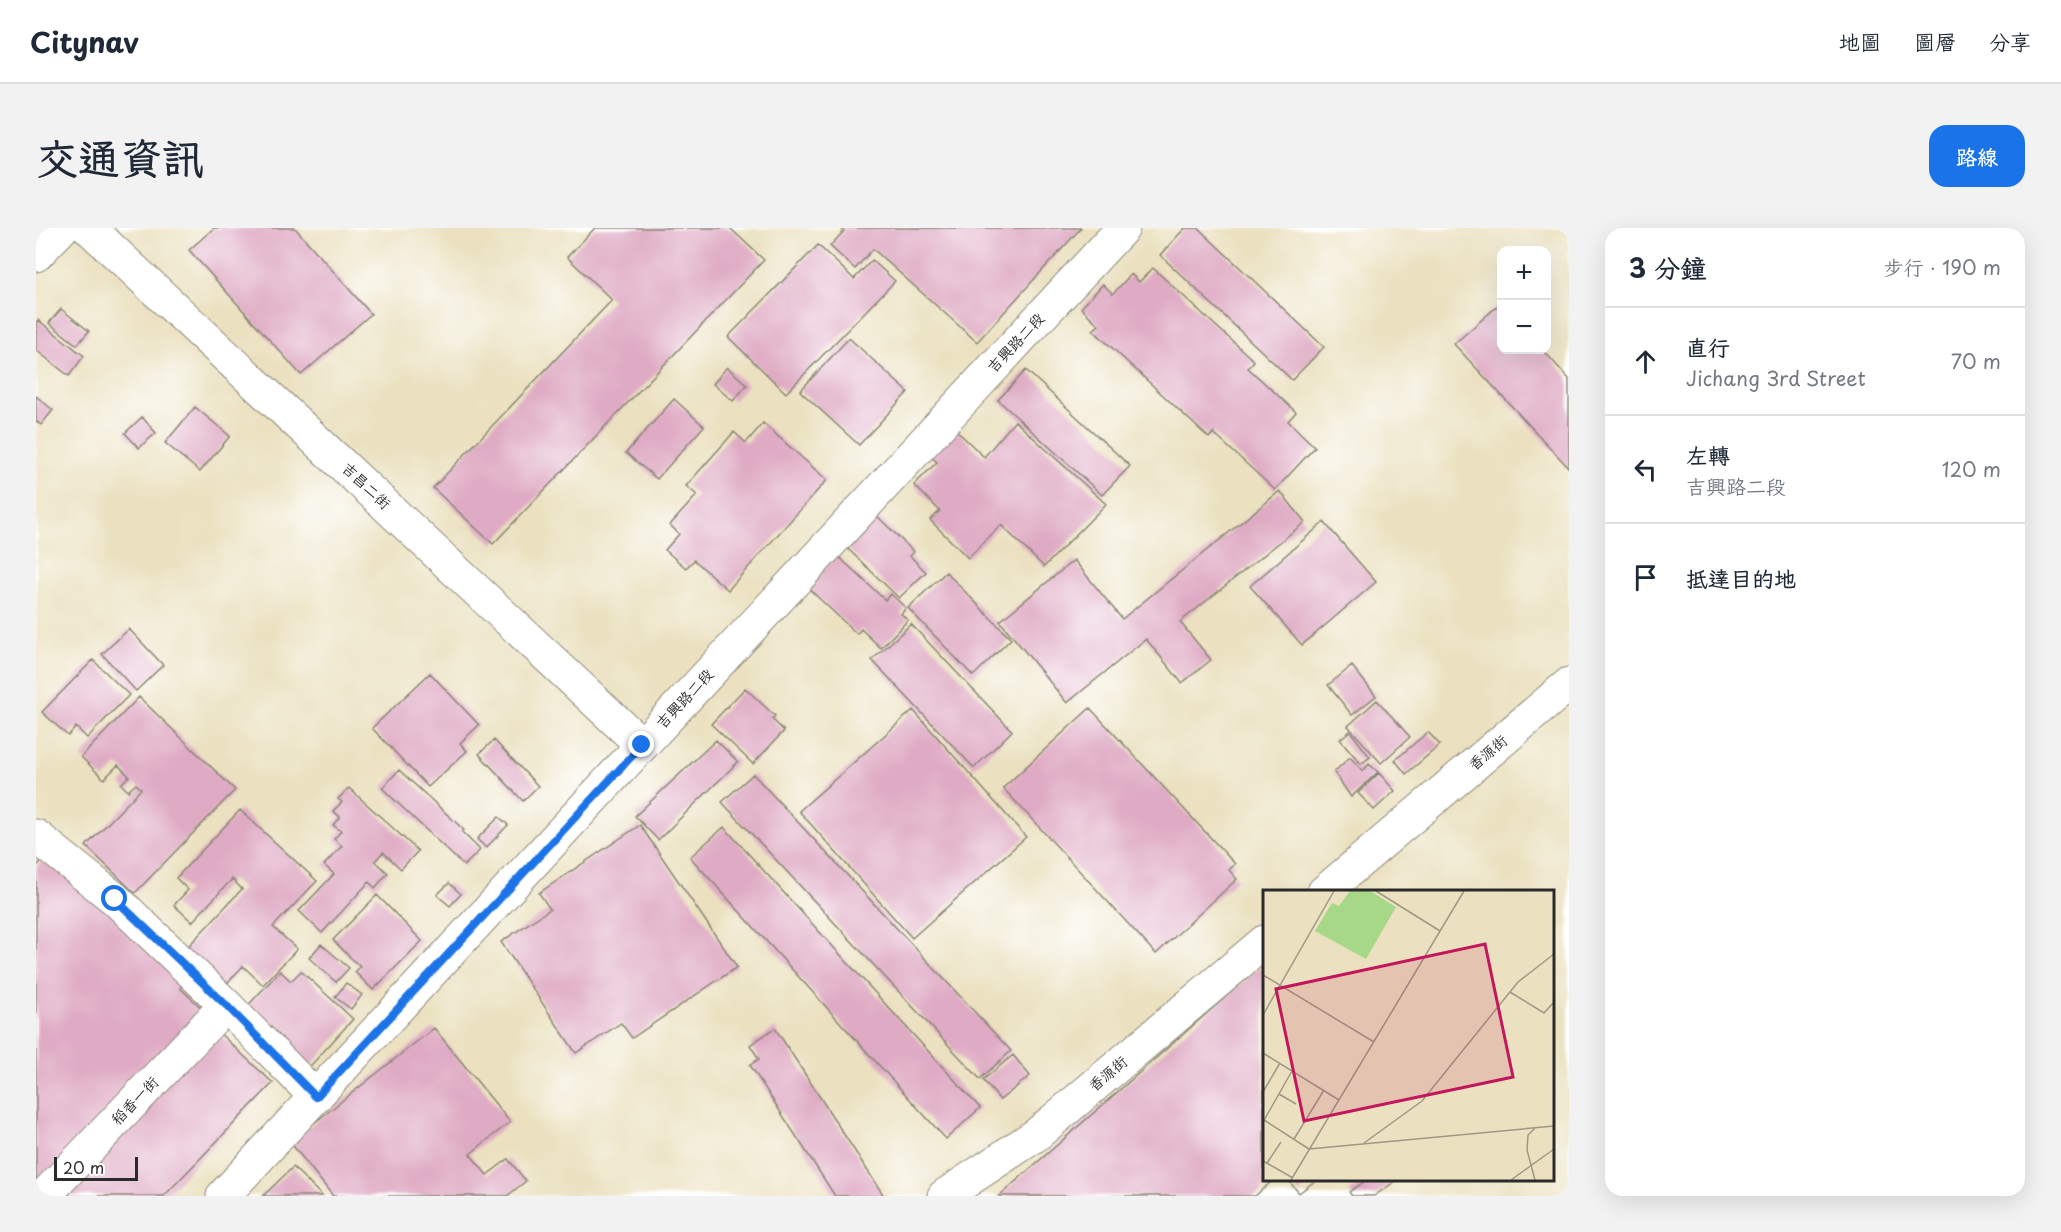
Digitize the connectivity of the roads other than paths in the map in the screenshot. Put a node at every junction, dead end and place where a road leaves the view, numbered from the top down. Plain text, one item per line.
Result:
1 (62, 228) edge
2 (89, 228) edge
3 (1123, 228) edge
4 (36, 255) edge
5 (1569, 684) edge
6 (642, 745) junction
7 (36, 836) edge
8 (1325, 890) edge
9 (1263, 943) edge
10 (226, 1005) junction
11 (316, 1097) junction
12 (44, 1196) edge
13 (223, 1196) edge
14 (944, 1196) edge

1 - 4 street
2 - 6 street, 吉昌二街
3 - 6 street, 吉興路二段
5 - 8 street, 香源街
6 - 11 street, 吉興路二段
7 - 10 street
9 - 14 street, 香源街
10 - 11 street
10 - 12 street, 稻香一街
11 - 13 street, 吉興路二段

